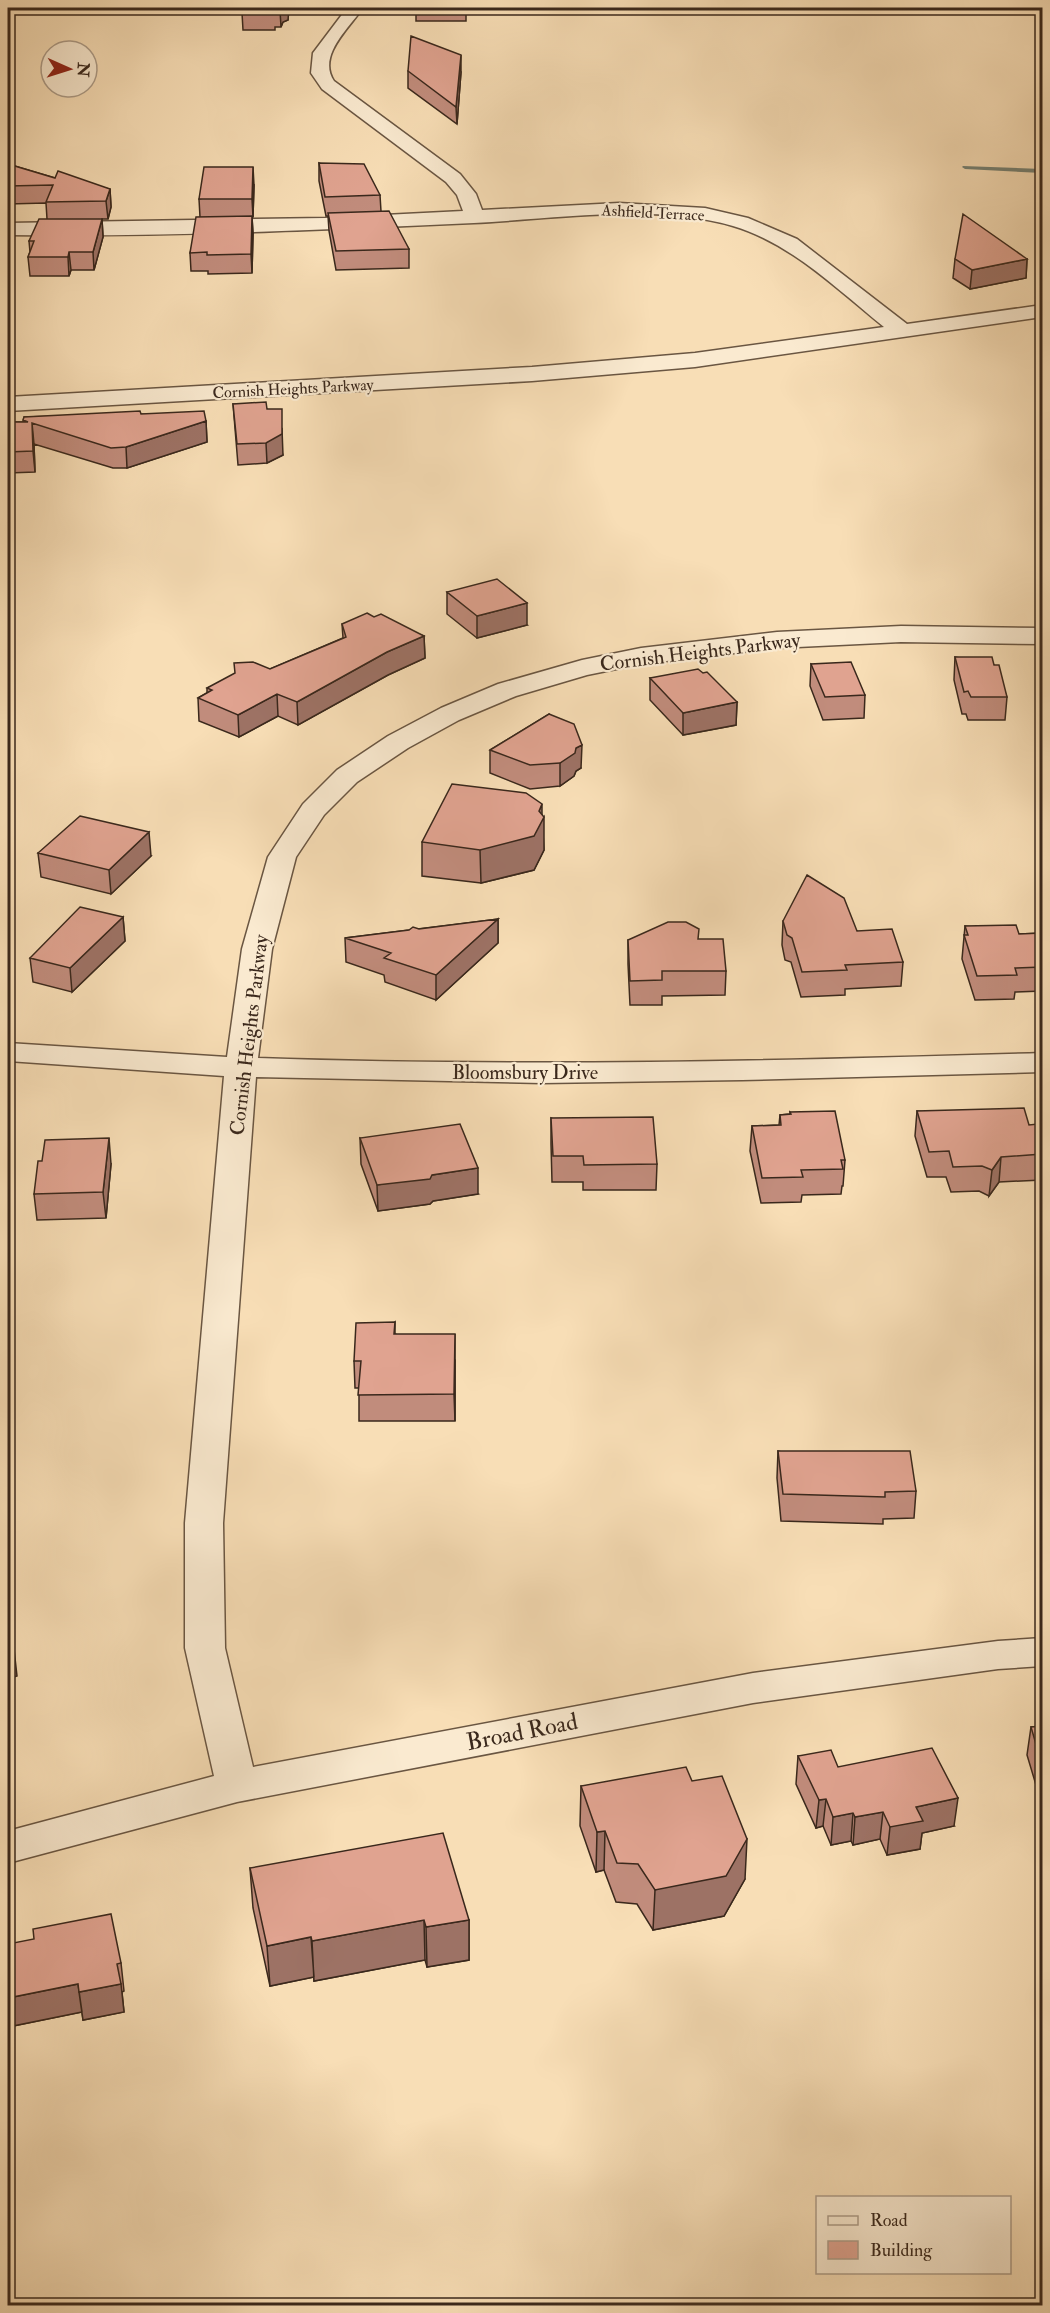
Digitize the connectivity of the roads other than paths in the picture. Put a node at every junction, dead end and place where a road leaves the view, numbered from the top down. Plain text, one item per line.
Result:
1 (355, 8) edge
2 (475, 217) junction
3 (8, 229) edge
4 (1042, 311) edge
5 (904, 332) junction
6 (8, 404) edge
7 (1042, 636) edge
8 (8, 1053) edge
9 (1042, 1063) edge
10 (241, 1067) junction
11 (1042, 1652) edge
12 (237, 1786) junction
13 (8, 1847) edge

1 - 2 street
2 - 3 street, Ashfield Terrace
2 - 5 street, Ashfield Terrace
4 - 5 street, Cornish Heights Parkway
5 - 6 street, Cornish Heights Parkway
7 - 10 street, Cornish Heights Parkway
8 - 10 street, Bloomsbury Drive
9 - 10 street, Bloomsbury Drive
10 - 12 street, Cornish Heights Parkway
11 - 12 street, Broad Road
12 - 13 street, Broad Road

